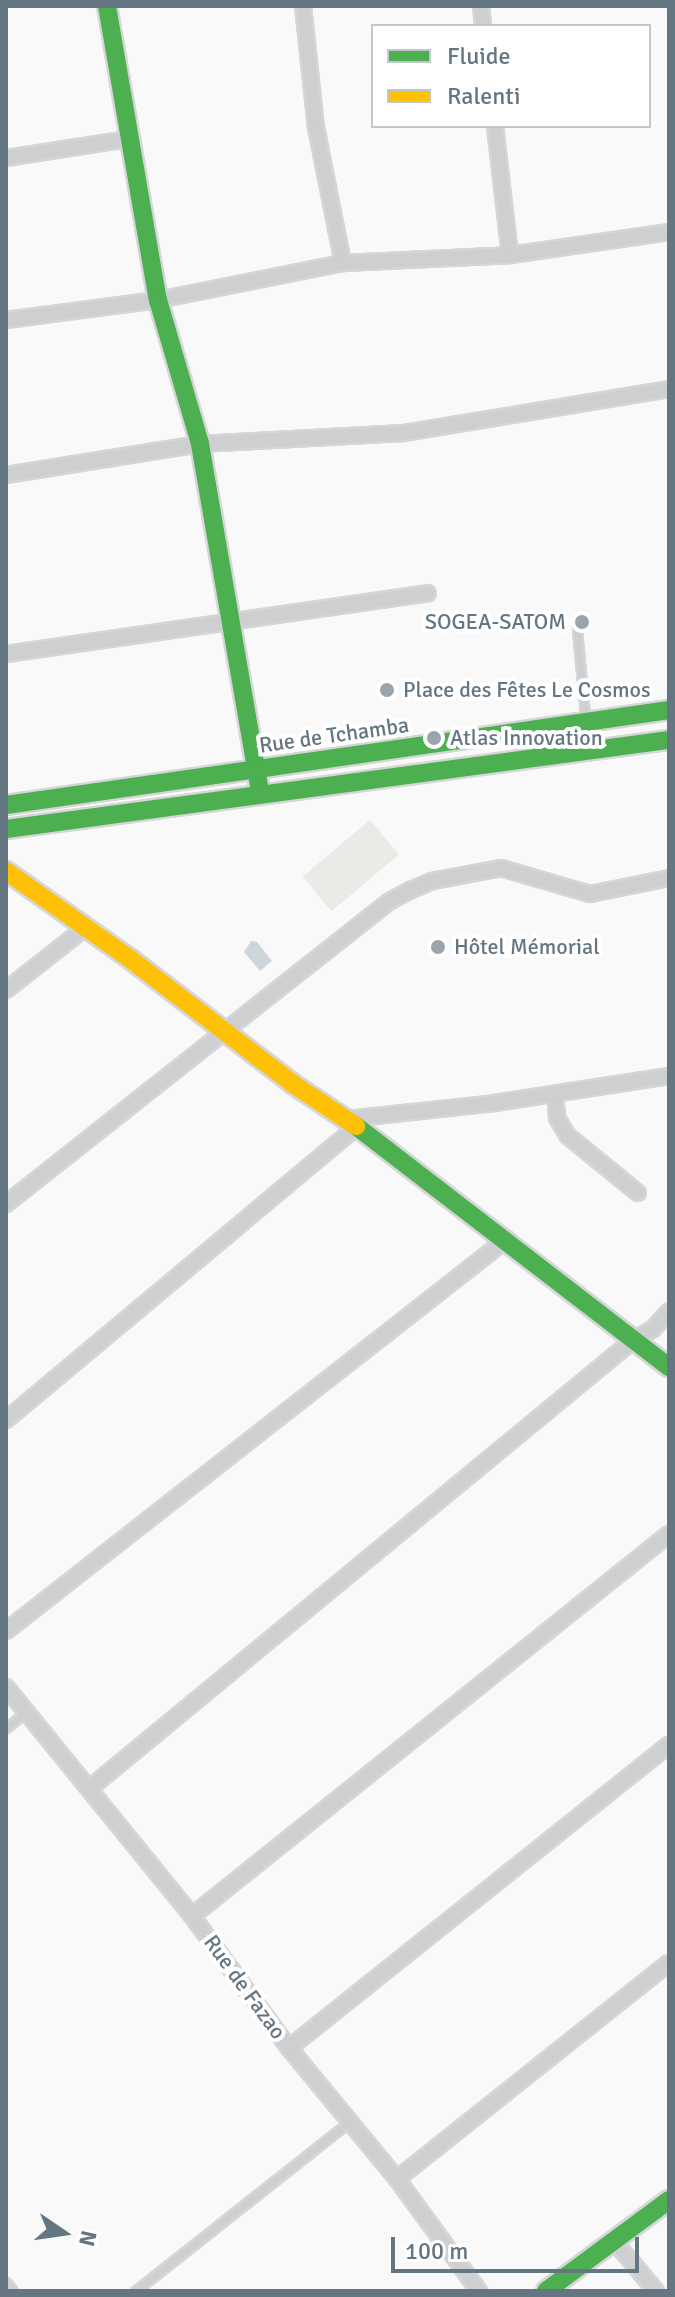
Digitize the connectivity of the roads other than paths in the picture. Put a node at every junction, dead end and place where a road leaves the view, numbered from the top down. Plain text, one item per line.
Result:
1 (107, 6) edge
2 (303, 6) edge
3 (495, 128) edge
4 (127, 139) junction
5 (6, 158) edge
6 (669, 232) edge
7 (510, 255) junction
8 (343, 263) junction
9 (158, 300) junction
10 (6, 320) edge
11 (669, 389) edge
12 (200, 444) junction
13 (6, 475) edge
14 (428, 593) dead end
15 (232, 621) junction
16 (577, 630) dead end
17 (6, 654) edge
18 (669, 710) edge
19 (586, 724) junction
20 (669, 740) edge
21 (588, 752) junction
22 (257, 770) junction
23 (260, 793) junction
24 (6, 805) edge
25 (6, 829) edge
26 (6, 871) edge
27 (669, 878) edge
28 (85, 928) junction
29 (6, 990) edge
30 (227, 1032) junction
31 (669, 1076) edge
32 (555, 1094) junction
33 (352, 1123) junction
34 (638, 1193) dead end
35 (6, 1204) edge
36 (507, 1239) junction
37 (669, 1311) edge
38 (632, 1341) junction
39 (669, 1367) edge
40 (6, 1420) edge
41 (669, 1534) edge
42 (6, 1631) edge
43 (6, 1687) edge
44 (27, 1711) junction
45 (6, 1728) edge
46 (669, 1745) edge
47 (90, 1788) junction
48 (192, 1916) junction
49 (669, 1963) edge
50 (289, 2048) junction
51 (350, 2121) junction
52 (397, 2179) junction
53 (669, 2200) edge
54 (614, 2241) junction
55 (6, 2282) edge
56 (13, 2291) edge
57 (135, 2291) edge
58 (479, 2291) edge
59 (546, 2291) edge
60 (656, 2291) edge

1 - 4 street
2 - 8 street
3 - 7 street
4 - 5 street
4 - 9 street
6 - 7 street
7 - 8 street
8 - 9 street
9 - 10 street
9 - 12 street
11 - 12 street
12 - 13 street
12 - 15 street
14 - 15 street
15 - 17 street
15 - 22 street
16 - 19 lane
18 - 19 street, Rue de Tchamba
19 - 21 lane
19 - 22 street, Rue de Tchamba
20 - 21 street
21 - 23 street
22 - 23 street
22 - 24 street, Rue de Tchamba
23 - 25 street
26 - 28 street
27 - 30 street
28 - 29 street
28 - 30 street
30 - 33 street
30 - 35 street
31 - 32 street
32 - 33 street
32 - 34 street
33 - 36 street
33 - 40 street
36 - 38 street
36 - 42 street
37 - 38 street
38 - 39 street
38 - 47 street
41 - 48 street
43 - 44 street, Rue de Fazao
44 - 45 lane
44 - 47 street, Rue de Fazao
46 - 50 street
47 - 48 street, Rue de Fazao
48 - 50 street, Rue de Fazao
49 - 52 street
50 - 51 street, Rue de Fazao
51 - 52 street, Rue de Fazao
51 - 57 lane
52 - 58 street, Rue de Fazao
53 - 54 street
54 - 59 street
54 - 60 street
55 - 56 lane

